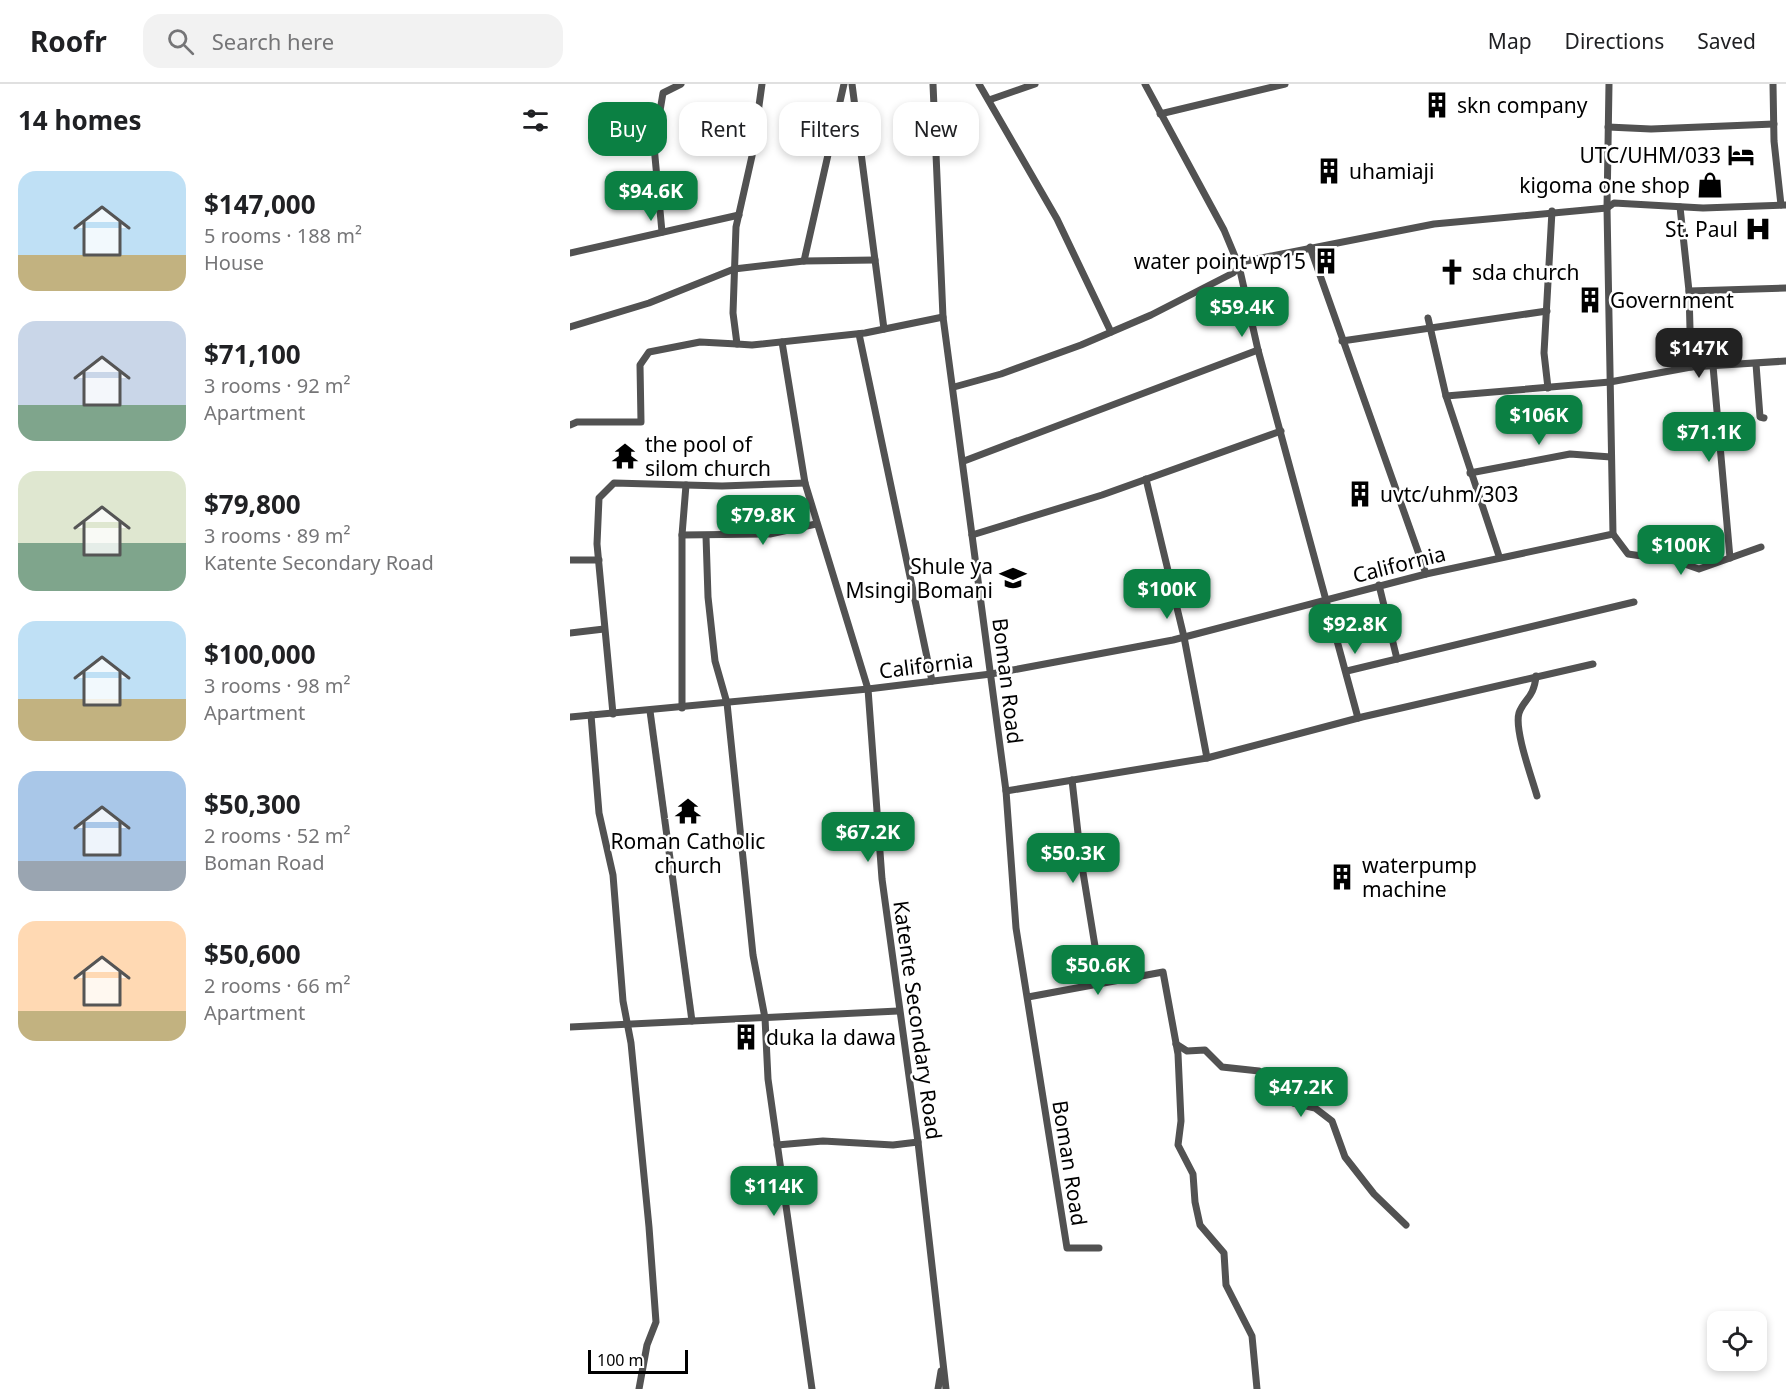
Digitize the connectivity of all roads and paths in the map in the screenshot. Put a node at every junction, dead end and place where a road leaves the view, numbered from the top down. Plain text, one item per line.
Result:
1 (681, 84) edge
2 (762, 84) edge
3 (844, 84) edge
4 (852, 84) edge
5 (933, 84) edge
6 (979, 84) edge
7 (1035, 84) edge
8 (1145, 84) edge
9 (1285, 84) edge
10 (1609, 84) edge
11 (1773, 84) edge
12 (989, 100) junction
13 (1160, 114) junction
14 (1774, 124) junction
15 (1608, 127) junction
16 (1784, 205) edge
17 (1680, 207) junction
18 (1607, 208) junction
19 (1552, 212) junction
20 (739, 215) junction
21 (662, 232) junction
22 (1310, 247) junction
23 (570, 253) edge
24 (875, 260) junction
25 (804, 261) junction
26 (1239, 266) junction
27 (734, 269) junction
28 (1786, 288) edge
29 (1689, 291) junction
30 (1547, 311) junction
31 (943, 317) junction
32 (1428, 318) dead end
33 (570, 327) edge
34 (884, 329) junction
35 (1431, 329) junction
36 (1111, 332) junction
37 (859, 334) junction
38 (1342, 341) junction
39 (782, 342) junction
40 (737, 344) junction
41 (1258, 350) junction
42 (1786, 361) edge
43 (1756, 363) junction
44 (1713, 366) junction
45 (1691, 367) junction
46 (1610, 382) junction
47 (954, 387) junction
48 (1548, 388) junction
49 (1446, 396) junction
50 (1764, 418) dead end
51 (570, 425) edge
52 (1281, 431) junction
53 (1611, 458) junction
54 (964, 461) junction
55 (1470, 473) junction
56 (1146, 479) junction
57 (806, 483) junction
58 (686, 485) junction
59 (816, 524) junction
60 (1613, 534) junction
61 (682, 535) junction
62 (972, 535) junction
63 (705, 536) junction
64 (1761, 547) dead end
65 (1499, 556) junction
66 (1730, 558) junction
67 (570, 560) edge
68 (599, 560) junction
69 (1426, 574) junction
70 (1379, 585) junction
71 (1324, 599) junction
72 (1634, 602) dead end
73 (604, 629) junction
74 (570, 633) edge
75 (1184, 637) junction
76 (1397, 659) junction
77 (1593, 664) dead end
78 (1347, 671) junction
79 (991, 674) junction
80 (1536, 676) junction
81 (932, 681) junction
82 (868, 689) junction
83 (727, 703) junction
84 (682, 708) junction
85 (650, 711) junction
86 (613, 714) junction
87 (591, 715) junction
88 (570, 717) edge
89 (1358, 718) junction
90 (1207, 758) junction
91 (1072, 780) junction
92 (1006, 791) junction
93 (1537, 796) dead end
94 (1101, 983) junction
95 (1028, 997) junction
96 (898, 1011) junction
97 (765, 1018) junction
98 (693, 1020) junction
99 (628, 1024) junction
100 (570, 1027) edge
101 (1176, 1044) junction
102 (918, 1142) junction
103 (777, 1145) junction
104 (1406, 1225) dead end
105 (1100, 1248) dead end
106 (943, 1365) junction
107 (639, 1389) edge
108 (812, 1389) edge
109 (938, 1389) edge
110 (946, 1389) edge
111 (1257, 1389) edge

1 - 21 street
2 - 20 street
3 - 25 street
4 - 24 street
5 - 31 street, Boman Road
6 - 12 street
7 - 12 street
8 - 13 street
9 - 13 street
10 - 15 street
11 - 14 street
12 - 36 street
13 - 26 street
14 - 15 street
14 - 16 street
15 - 18 street
16 - 17 street
17 - 18 street
17 - 29 street
18 - 19 street
18 - 46 street
19 - 22 street
19 - 30 street
20 - 21 street
20 - 27 street
21 - 23 street
22 - 26 street
22 - 38 street
24 - 25 street
24 - 34 street
25 - 27 street
26 - 36 street
26 - 41 street
27 - 33 street
27 - 40 street
28 - 29 street
29 - 45 street
30 - 35 street
30 - 48 street
31 - 34 street
31 - 47 street, Boman Road
32 - 35 street
34 - 37 street
35 - 38 street
35 - 49 street
36 - 47 street
37 - 39 street
37 - 81 street
38 - 69 street
39 - 40 street
39 - 57 street, Katente Secondary Road
40 - 51 street
41 - 52 street
41 - 54 street
42 - 43 street
43 - 44 street
43 - 50 street
44 - 45 street
44 - 66 street
45 - 46 street
46 - 48 street
46 - 53 street
47 - 54 street, Boman Road
48 - 49 street
49 - 55 street
52 - 56 street
52 - 71 street
53 - 55 street
53 - 60 street
54 - 62 street, Boman Road
55 - 65 street
56 - 62 street
56 - 75 street
57 - 58 street
57 - 59 street, Katente Secondary Road
58 - 61 street
58 - 68 street
59 - 63 street
59 - 82 street, Katente Secondary Road
60 - 65 street, California
60 - 66 street
61 - 63 street
61 - 84 street
62 - 79 street, Boman Road
63 - 83 street
64 - 66 street
65 - 69 street, California
67 - 68 street
68 - 73 street
69 - 70 street, California
70 - 71 street, California
70 - 76 street
71 - 75 street, California
71 - 78 street
72 - 76 street
73 - 74 street
73 - 86 street
75 - 79 street, California
75 - 90 street
76 - 78 street
77 - 80 street
78 - 89 street
79 - 81 street, California
79 - 92 street, Boman Road
80 - 89 street
80 - 93 street
81 - 82 street, California
82 - 83 street, California
82 - 96 street, Katente Secondary Road
83 - 84 street, California
83 - 97 street
84 - 85 street, California
85 - 86 street, California
85 - 98 street
86 - 87 street, California
87 - 88 street, California
87 - 99 street
89 - 90 street
90 - 91 street
91 - 92 street
91 - 94 street
92 - 95 street, Boman Road
94 - 95 street
94 - 101 street
95 - 105 street, Boman Road
96 - 97 street
96 - 102 street, Katente Secondary Road
97 - 98 street
97 - 103 street
98 - 99 street
99 - 100 street
99 - 107 street
101 - 104 street
101 - 111 street
102 - 103 street
102 - 106 street, Katente Secondary Road
103 - 108 street
106 - 109 street
106 - 110 street, Katente Secondary Road

